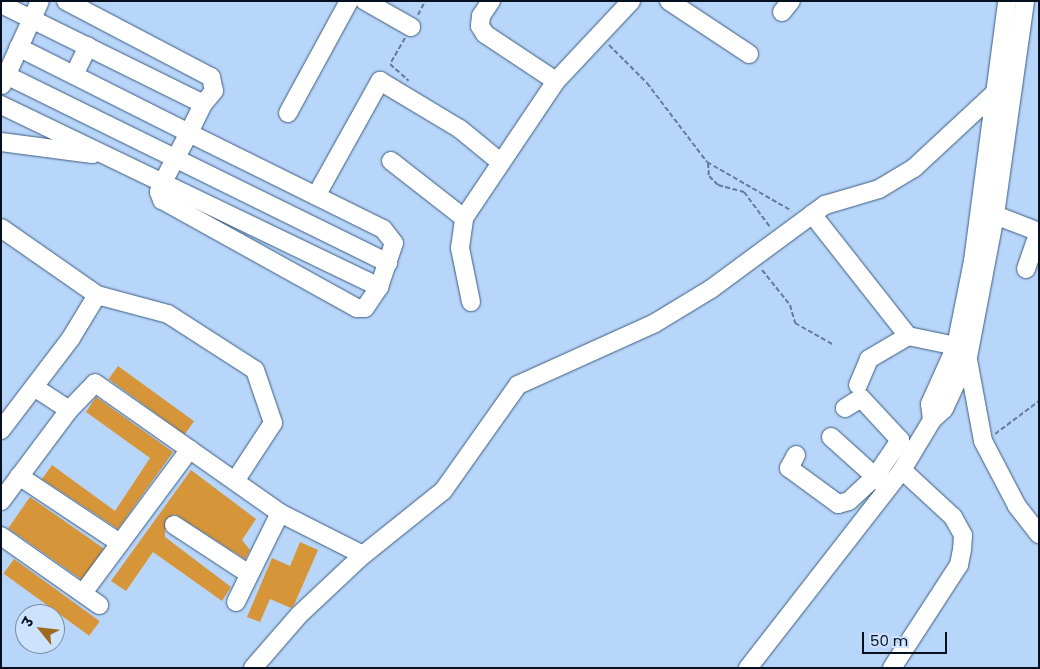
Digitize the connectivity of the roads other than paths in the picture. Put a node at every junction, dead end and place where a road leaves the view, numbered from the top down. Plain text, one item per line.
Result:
1 (40, 1) edge
2 (66, 1) edge
3 (349, 1) edge
4 (365, 1) edge
5 (491, 1) edge
6 (631, 1) edge
7 (669, 1) edge
8 (1007, 1) edge
9 (1024, 1) edge
10 (1, 4) edge
11 (31, 20) junction
12 (411, 27) road end
13 (88, 46) junction
14 (18, 47) junction
15 (749, 54) dead end
16 (74, 75) junction
17 (3, 80) edge
18 (556, 81) junction
19 (998, 90) junction
20 (203, 104) junction
21 (1, 105) edge
22 (288, 113) dead end
23 (189, 133) junction
24 (1, 142) edge
25 (109, 156) junction
26 (175, 159) junction
27 (391, 161) dead end
28 (499, 161) junction
29 (163, 182) junction
30 (316, 196) junction
31 (995, 215) junction
32 (809, 216) junction
33 (464, 218) junction
34 (1, 228) edge
35 (1039, 232) edge
36 (388, 264) junction
37 (1026, 269) dead end
38 (379, 287) junction
39 (97, 295) junction
40 (471, 302) dead end
41 (908, 336) junction
42 (962, 352) junction
43 (858, 385) dead end
44 (34, 387) junction
45 (8, 407) edge
46 (845, 408) dead end
47 (69, 410) junction
48 (1, 430) edge
49 (831, 437) dead end
50 (190, 448) junction
51 (796, 455) dead end
52 (902, 470) junction
53 (20, 476) junction
54 (874, 477) junction
55 (235, 481) junction
56 (888, 488) junction
57 (1, 501) edge
58 (280, 513) junction
59 (174, 525) dead end
60 (1039, 534) edge
61 (1, 536) edge
62 (120, 543) junction
63 (362, 555) junction
64 (249, 574) junction
65 (83, 593) junction
66 (236, 602) dead end
67 (99, 605) dead end
68 (253, 668) edge
69 (748, 668) edge
70 (892, 668) edge

1 - 11 street
2 - 20 street
3 - 22 street
4 - 12 street
5 - 18 street
6 - 18 street
7 - 15 street
8 - 19 street
9 - 31 street
10 - 11 street
11 - 13 street
11 - 14 street
13 - 16 street
13 - 20 street
14 - 16 street
14 - 17 street
16 - 23 street
17 - 26 street
18 - 28 street
19 - 32 street
19 - 42 street
20 - 23 street
21 - 25 street
23 - 26 street
23 - 30 street
24 - 25 street
25 - 29 street
26 - 29 street
26 - 36 street
27 - 33 street
28 - 30 street
28 - 33 street
29 - 38 street
29 - 38 street
30 - 36 street
31 - 35 street
31 - 42 street
32 - 41 street
32 - 63 street
33 - 40 street
34 - 39 street
35 - 37 street
36 - 38 street
39 - 44 street
39 - 55 street
41 - 42 street
41 - 43 street
42 - 52 street
42 - 60 street
44 - 45 street
44 - 47 street
45 - 48 street
46 - 54 street
47 - 50 street
47 - 53 street
49 - 54 street
50 - 55 street
50 - 62 street
51 - 54 street
52 - 56 street
52 - 70 street
53 - 57 street
53 - 62 street
54 - 56 street
55 - 58 street
56 - 69 street
58 - 63 street
58 - 64 street
59 - 64 street
61 - 65 street
62 - 65 street
63 - 68 street
64 - 66 street
65 - 67 street

